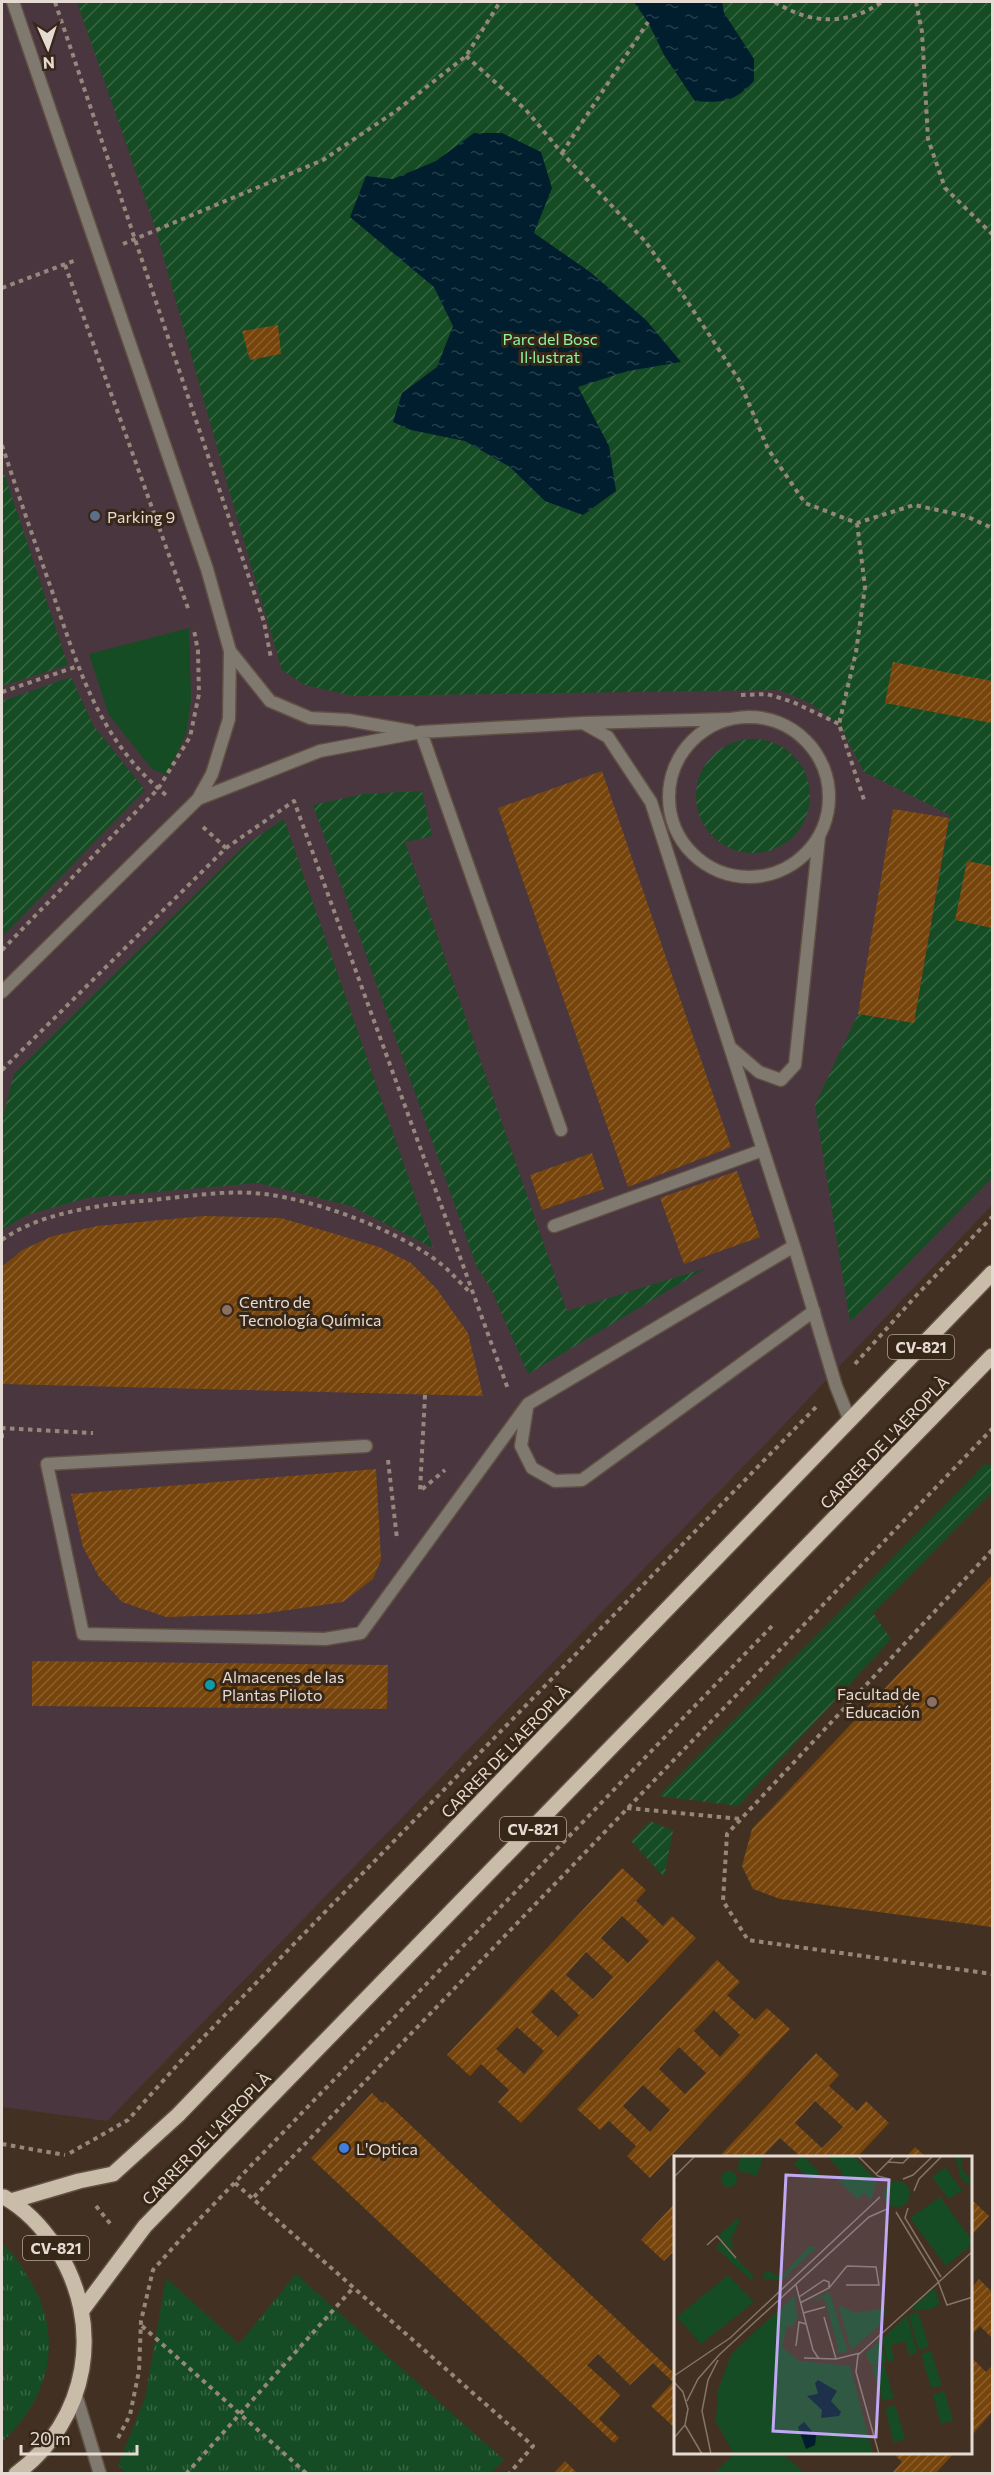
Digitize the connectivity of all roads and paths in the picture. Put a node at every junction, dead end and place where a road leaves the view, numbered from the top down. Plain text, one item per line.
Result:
1 (13, 2) edge
2 (55, 2) edge
3 (500, 2) edge
4 (775, 2) edge
5 (882, 2) edge
6 (916, 2) edge
7 (648, 22) dead end
8 (466, 56) junction
9 (562, 153) junction
10 (993, 234) edge
11 (135, 240) junction
12 (2, 288) edge
13 (2, 445) edge
14 (857, 523) junction
15 (993, 528) edge
16 (230, 651) junction
17 (271, 662) dead end
18 (78, 666) junction
19 (2, 692) edge
20 (731, 695) dead end
21 (730, 719) junction
22 (583, 723) junction
23 (839, 724) junction
24 (421, 732) junction
25 (158, 789) junction
26 (198, 799) junction
27 (865, 803) dead end
28 (186, 812) junction
29 (819, 836) junction
30 (226, 848) junction
31 (2, 949) edge
32 (2, 992) edge
33 (730, 1047) junction
34 (2, 1070) edge
35 (561, 1130) dead end
36 (763, 1150) junction
37 (554, 1226) dead end
38 (2, 1240) edge
39 (794, 1246) junction
40 (993, 1273) edge
41 (472, 1294) junction
42 (814, 1311) junction
43 (993, 1356) edge
44 (509, 1392) dead end
45 (425, 1395) dead end
46 (528, 1404) junction
47 (850, 1421) junction
48 (2, 1428) edge
49 (993, 1430) edge
50 (2, 1438) edge
51 (366, 1446) joint
52 (447, 1469) dead end
53 (993, 1550) edge
54 (401, 1578) junction
55 (776, 1622) dead end
56 (626, 1808) junction
57 (741, 1819) junction
58 (993, 1974) edge
59 (2, 2144) edge
60 (66, 2155) dead end
61 (235, 2183) junction
62 (254, 2197) junction
63 (6, 2198) edge
64 (354, 2287) junction
65 (83, 2309) junction
66 (141, 2326) junction
67 (76, 2395) junction
68 (240, 2414) junction
69 (100, 2473) edge
70 (16, 2474) edge
71 (186, 2474) edge
72 (307, 2474) edge
73 (509, 2474) edge

1 - 16 street
2 - 11 path
3 - 8 path
4 - 5 path
6 - 10 path
7 - 9 path
8 - 9 path
8 - 11 path
9 - 14 path
11 - 17 path
12 - 25 path
13 - 18 path
14 - 15 path
14 - 23 path
16 - 24 street
16 - 26 street
18 - 19 path
18 - 25 path
20 - 23 path
21 - 22 street
21 - 29 street
21 - 29 street
22 - 24 street
22 - 33 street
23 - 27 path
24 - 26 street
24 - 35 street
25 - 28 path
25 - 31 path
26 - 28 street
28 - 30 path
28 - 32 street
29 - 33 street
30 - 34 path
30 - 41 path
33 - 36 street
36 - 37 street
36 - 39 street
38 - 41 path
39 - 42 street
39 - 46 street
40 - 47 main road, CARRER DE L'AEROPLÀ / CV-821
41 - 44 path
42 - 46 street
42 - 47 street
43 - 65 main road, CARRER DE L'AEROPLÀ / CV-821
45 - 52 path
46 - 54 street
47 - 63 main road, CARRER DE L'AEROPLÀ / CV-821
48 - 50 path
49 - 56 path
51 - 54 path
51 - 54 street
53 - 57 path
55 - 61 path
56 - 57 path
56 - 62 path
57 - 58 path
59 - 60 path
61 - 62 path
61 - 66 path
62 - 64 path
63 - 65 main road, CV-821
64 - 68 path
64 - 73 path
65 - 67 main road, CV-821
66 - 68 path
66 - 69 path
67 - 69 street
67 - 70 main road, CV-821
68 - 71 path
68 - 72 path

